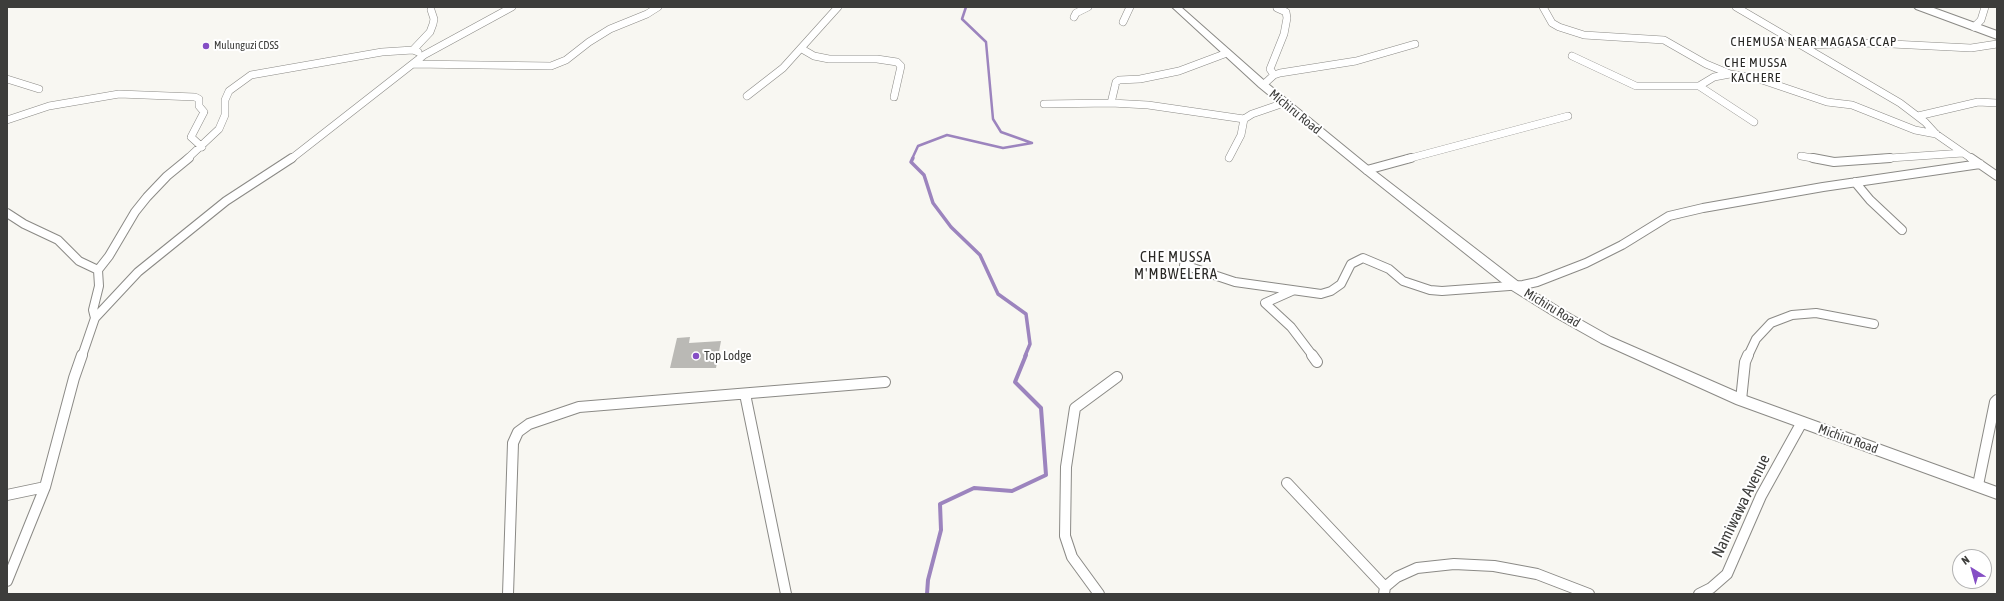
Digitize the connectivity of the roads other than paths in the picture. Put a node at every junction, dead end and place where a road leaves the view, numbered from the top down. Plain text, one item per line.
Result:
1 (512, 7) edge
2 (658, 7) edge
3 (838, 7) edge
4 (1088, 7) edge
5 (1130, 7) edge
6 (1176, 7) edge
7 (1543, 7) edge
8 (1736, 7) edge
9 (1920, 7) edge
10 (1985, 7) edge
11 (1277, 8) dead end
12 (431, 10) dead end
13 (1074, 17) dead end
14 (1123, 22) dead end
15 (1974, 27) junction
16 (1997, 35) edge
17 (1415, 44) dead end
18 (1997, 44) edge
19 (1801, 45) junction
20 (802, 49) junction
21 (413, 50) junction
22 (1227, 53) junction
23 (424, 55) junction
24 (1572, 56) dead end
25 (413, 64) junction
26 (1730, 74) junction
27 (1274, 75) junction
28 (7, 79) edge
29 (1263, 86) junction
30 (1699, 86) junction
31 (39, 89) dead end
32 (747, 96) dead end
33 (894, 97) dead end
34 (1111, 103) junction
35 (1284, 103) junction
36 (1997, 103) edge
37 (1044, 104) dead end
38 (1568, 116) dead end
39 (1918, 116) junction
40 (1244, 119) junction
41 (7, 120) edge
42 (1754, 122) dead end
43 (1936, 134) junction
44 (202, 147) junction
45 (1963, 153) junction
46 (1801, 156) dead end
47 (1229, 158) dead end
48 (1980, 164) junction
49 (1367, 170) junction
50 (1997, 176) edge
51 (1855, 182) junction
52 (7, 213) edge
53 (1902, 230) dead end
54 (1184, 265) dead end
55 (98, 270) junction
56 (1515, 286) junction
57 (1292, 291) junction
58 (95, 318) junction
59 (1874, 324) dead end
60 (1317, 362) dead end
61 (1118, 377) dead end
62 (885, 382) dead end
63 (745, 394) junction
64 (1741, 400) junction
65 (1997, 400) edge
66 (1802, 422) junction
67 (1287, 483) dead end
68 (1978, 485) junction
69 (45, 487) junction
70 (1997, 493) edge
71 (7, 495) edge
72 (7, 581) edge
73 (1384, 590) edge
74 (508, 594) edge
75 (786, 594) edge
76 (1099, 594) edge
77 (1589, 594) edge
78 (1699, 594) edge

1 - 23 street
2 - 25 street
3 - 20 street
4 - 13 street
5 - 14 street
6 - 22 street, Michiru Road
7 - 26 street
8 - 19 street
9 - 15 highway
10 - 15 street
11 - 27 street
12 - 21 street
15 - 16 highway
17 - 27 street
18 - 19 street
19 - 39 street
20 - 32 street
20 - 33 street
21 - 23 street
21 - 44 street
22 - 29 street, Michiru Road
22 - 34 street
23 - 25 street
24 - 30 street
25 - 58 street
26 - 30 street
26 - 43 street
27 - 29 street
28 - 31 street
29 - 35 street, Michiru Road
30 - 42 street
34 - 37 street
34 - 40 street
35 - 40 street
35 - 49 street, Michiru Road
36 - 39 street
38 - 49 street
39 - 43 street
40 - 47 street
41 - 44 street
43 - 45 street
44 - 55 street
45 - 46 street
45 - 48 street
48 - 50 street
48 - 51 street
49 - 56 street, Michiru Road
51 - 53 street
51 - 56 street
52 - 55 street
54 - 57 street
55 - 58 street
56 - 57 street
56 - 64 street, Michiru Road
57 - 60 street
58 - 69 street
59 - 64 street
61 - 76 street
62 - 63 street
63 - 74 street
63 - 75 street
64 - 66 street, Michiru Road
65 - 68 street
66 - 68 street, Michiru Road
66 - 78 street, Namiwawa Avenue
67 - 73 street
68 - 70 street, Michiru Road
69 - 71 street
69 - 72 street
73 - 77 street

